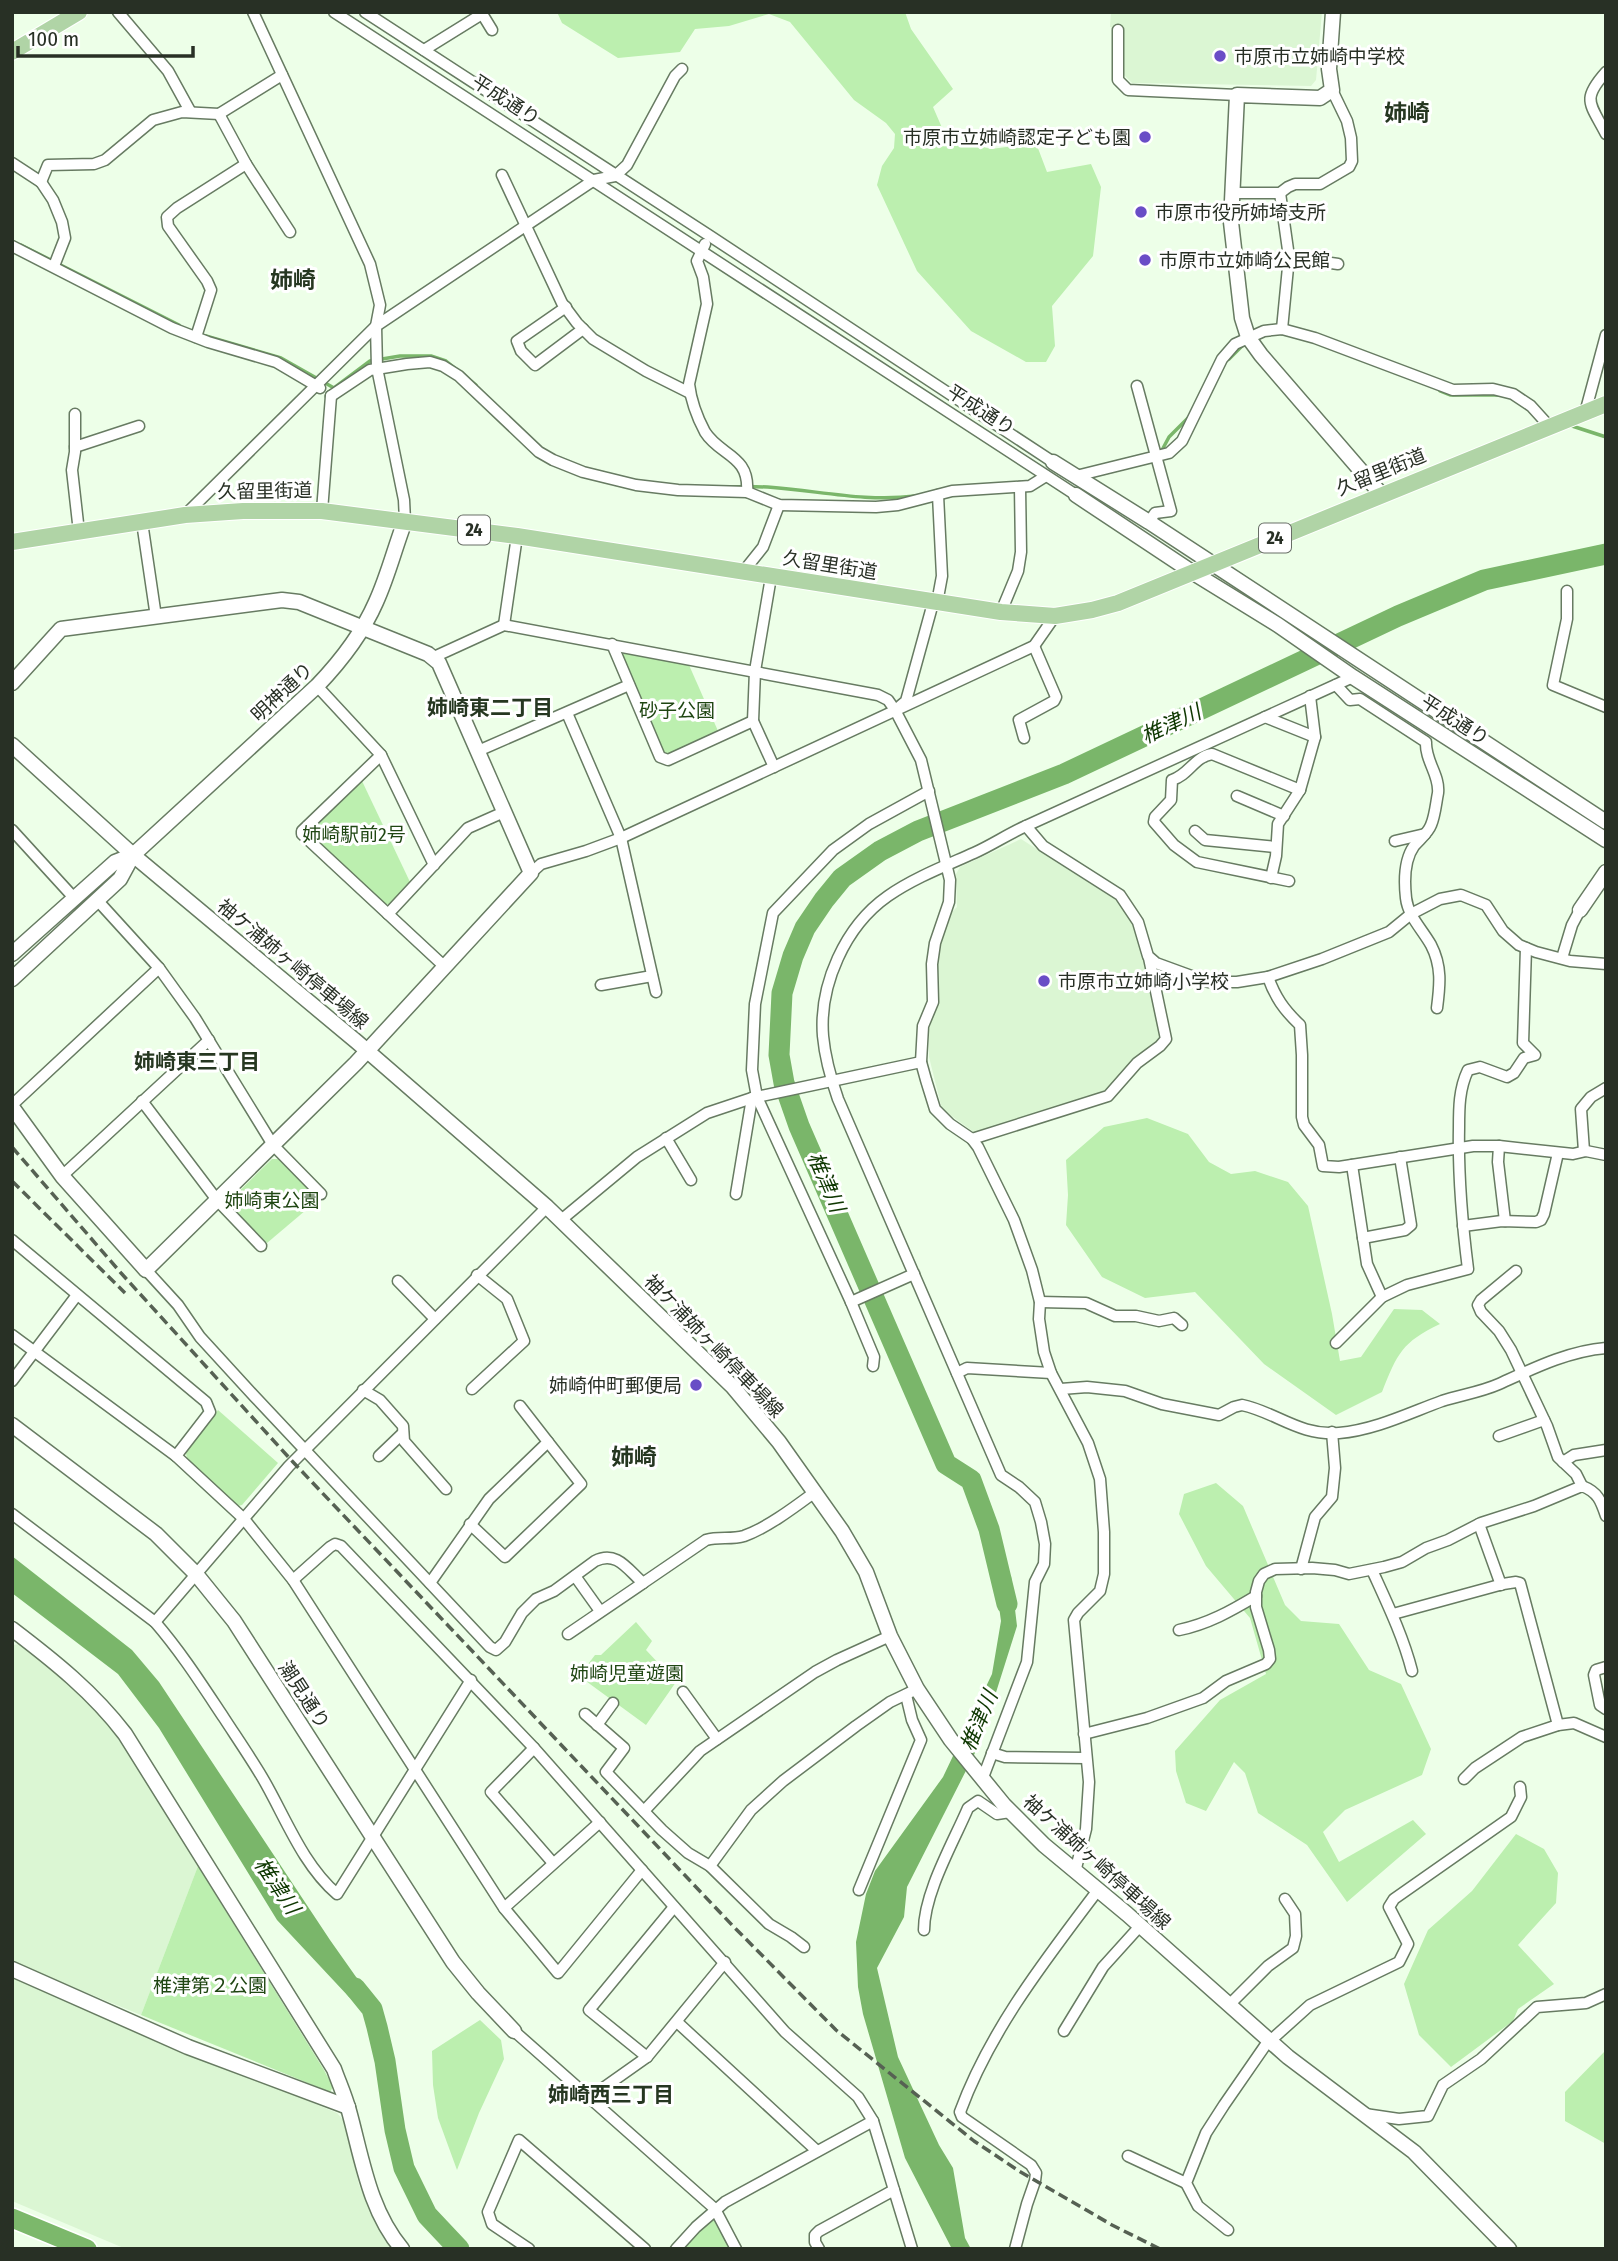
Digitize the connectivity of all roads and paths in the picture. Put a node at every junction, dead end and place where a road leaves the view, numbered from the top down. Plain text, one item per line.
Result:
1 (79, 12) edge
2 (118, 12) edge
3 (253, 12) edge
4 (334, 12) edge
5 (1334, 12) edge
6 (481, 13) edge
7 (371, 14) edge
8 (492, 30) dead end
9 (1118, 30) dead end
10 (424, 50) junction
11 (12, 52) edge
12 (682, 69) dead end
13 (1606, 72) edge
14 (282, 75) junction
15 (1332, 90) junction
16 (1237, 95) junction
17 (190, 111) junction
18 (219, 114) junction
19 (1606, 134) edge
20 (12, 163) edge
21 (246, 164) junction
22 (502, 175) dead end
23 (615, 176) junction
24 (594, 180) junction
25 (41, 182) junction
26 (1232, 193) junction
27 (1279, 193) junction
28 (526, 225) junction
29 (290, 232) dead end
30 (710, 236) junction
31 (12, 246) edge
32 (702, 251) junction
33 (1289, 257) junction
34 (1338, 264) dead end
35 (54, 266) junction
36 (566, 307) junction
37 (376, 326) junction
38 (583, 329) junction
39 (1282, 329) junction
40 (1606, 335) edge
41 (197, 337) junction
42 (1248, 337) junction
43 (376, 368) junction
44 (317, 386) junction
45 (1136, 386) dead end
46 (691, 393) junction
47 (331, 396) junction
48 (1606, 404) edge
49 (1585, 413) junction
50 (75, 414) dead end
51 (139, 426) dead end
52 (1550, 428) junction
53 (75, 447) junction
54 (1157, 458) junction
55 (1050, 469) junction
56 (1076, 476) junction
57 (1020, 487) junction
58 (747, 492) junction
59 (1381, 494) junction
60 (937, 495) junction
61 (1076, 495) joint
62 (779, 505) junction
63 (321, 511) junction
64 (185, 515) junction
65 (405, 521) junction
66 (142, 522) junction
67 (1149, 522) junction
68 (79, 532) junction
69 (517, 536) junction
70 (12, 542) edge
71 (1211, 565) junction
72 (743, 572) junction
73 (1192, 572) junction
74 (771, 577) junction
75 (1567, 591) dead end
76 (935, 603) junction
77 (1001, 612) junction
78 (1055, 616) junction
79 (156, 617) junction
80 (504, 625) junction
81 (364, 627) junction
82 (612, 644) junction
83 (1034, 646) junction
84 (434, 657) junction
85 (755, 671) junction
86 (1350, 676) junction
87 (12, 683) edge
88 (629, 685) junction
89 (1336, 685) junction
90 (317, 686) junction
91 (1310, 696) junction
92 (1606, 707) edge
93 (895, 710) junction
94 (567, 713) junction
95 (1265, 717) junction
96 (753, 720) junction
97 (1315, 737) junction
98 (1024, 738) dead end
99 (12, 745) edge
100 (478, 751) junction
101 (381, 755) junction
102 (1159, 765) junction
103 (774, 767) junction
104 (1172, 780) junction
105 (1300, 790) junction
106 (929, 791) junction
107 (1237, 796) dead end
108 (504, 812) junction
109 (1284, 816) junction
110 (1606, 822) edge
111 (1026, 826) junction
112 (12, 830) edge
113 (1195, 831) dead end
114 (1425, 834) junction
115 (621, 838) junction
116 (1395, 841) dead end
117 (1606, 841) edge
118 (1276, 847) junction
119 (133, 855) junction
120 (434, 865) junction
121 (948, 865) junction
122 (1606, 872) edge
123 (531, 873) junction
124 (1271, 878) junction
125 (1289, 881) dead end
126 (75, 899) junction
127 (98, 901) junction
128 (1580, 910) joint
129 (388, 914) junction
130 (1411, 914) junction
131 (1526, 948) junction
132 (15, 952) edge
133 (1149, 958) junction
134 (1562, 958) junction
135 (1606, 964) edge
136 (445, 967) junction
137 (159, 968) junction
138 (652, 976) junction
139 (1268, 977) junction
140 (12, 979) edge
141 (601, 985) dead end
142 (656, 992) dead end
143 (1437, 1008) dead end
144 (209, 1040) junction
145 (367, 1051) junction
146 (921, 1062) junction
147 (832, 1081) junction
148 (1606, 1088) edge
149 (754, 1097) junction
150 (142, 1101) junction
151 (12, 1106) edge
152 (666, 1138) junction
153 (972, 1139) junction
154 (273, 1145) junction
155 (1499, 1146) junction
156 (1457, 1148) junction
157 (1584, 1151) junction
158 (1558, 1153) junction
159 (1606, 1155) edge
160 (1400, 1157) junction
161 (1352, 1165) junction
162 (62, 1176) junction
163 (691, 1180) dead end
164 (321, 1194) dead end
165 (736, 1194) dead end
166 (217, 1200) junction
167 (547, 1207) junction
168 (561, 1220) junction
169 (1506, 1221) junction
170 (1463, 1226) junction
171 (1363, 1238) junction
172 (12, 1240) edge
173 (261, 1246) dead end
174 (146, 1269) junction
175 (1516, 1271) dead end
176 (914, 1274) junction
177 (477, 1275) junction
178 (398, 1281) dead end
179 (77, 1295) junction
180 (1382, 1297) junction
181 (1040, 1301) junction
182 (851, 1302) junction
183 (435, 1319) junction
184 (1182, 1325) dead end
185 (12, 1335) edge
186 (1336, 1343) dead end
187 (1606, 1349) edge
188 (34, 1352) junction
189 (873, 1366) dead end
190 (1522, 1372) junction
191 (957, 1373) junction
192 (1051, 1373) junction
193 (12, 1381) edge
194 (472, 1389) dead end
195 (363, 1390) junction
196 (1061, 1390) junction
197 (526, 1409) dead end
198 (1544, 1420) junction
199 (12, 1425) edge
200 (403, 1433) junction
201 (1332, 1433) junction
202 (1499, 1436) dead end
203 (548, 1443) junction
204 (304, 1450) junction
205 (1606, 1450) edge
206 (176, 1456) junction
207 (379, 1456) dead end
208 (1563, 1462) junction
209 (1582, 1486) junction
210 (446, 1489) dead end
211 (815, 1492) junction
212 (12, 1514) edge
213 (1606, 1516) edge
214 (244, 1519) junction
215 (470, 1524) junction
216 (1479, 1524) junction
217 (1301, 1569) junction
218 (1372, 1570) junction
219 (195, 1574) junction
220 (575, 1576) junction
221 (293, 1580) junction
222 (430, 1583) junction
223 (643, 1583) junction
224 (1501, 1585) junction
225 (1256, 1595) junction
226 (600, 1611) junction
227 (1393, 1614) junction
228 (155, 1622) junction
229 (12, 1629) edge
230 (1179, 1630) dead end
231 (568, 1634) dead end
232 (890, 1636) junction
233 (1606, 1667) edge
234 (1412, 1671) dead end
235 (471, 1680) junction
236 (683, 1692) dead end
237 (911, 1692) junction
238 (613, 1703) dead end
239 (1606, 1709) edge
240 (584, 1714) dead end
241 (597, 1725) junction
242 (1558, 1725) junction
243 (1084, 1734) junction
244 (1606, 1737) edge
245 (718, 1739) junction
246 (534, 1748) junction
247 (992, 1753) junction
248 (1086, 1758) junction
249 (415, 1770) junction
250 (1464, 1779) dead end
251 (982, 1780) junction
252 (1520, 1787) dead end
253 (644, 1811) junction
254 (1010, 1812) junction
255 (600, 1822) junction
256 (373, 1838) junction
257 (553, 1863) junction
258 (710, 1866) junction
259 (642, 1870) junction
260 (1075, 1872) junction
261 (1097, 1890) junction
262 (859, 1891) dead end
263 (1285, 1899) dead end
264 (674, 1907) junction
265 (504, 1908) junction
266 (1140, 1926) junction
267 (923, 1930) dead end
268 (804, 1947) dead end
269 (725, 1962) junction
270 (12, 1969) edge
271 (1606, 1994) edge
272 (1229, 2005) junction
273 (677, 2022) junction
274 (514, 2031) joint
275 (1065, 2031) dead end
276 (1269, 2041) junction
277 (647, 2057) junction
278 (589, 2098) junction
279 (348, 2107) junction
280 (1364, 2113) junction
281 (873, 2121) junction
282 (817, 2151) junction
283 (1128, 2156) dead end
284 (1186, 2183) junction
285 (894, 2190) junction
286 (715, 2209) junction
287 (12, 2218) edge
288 (1228, 2230) dead end
289 (86, 2249) edge
290 (402, 2249) edge
291 (529, 2249) edge
292 (645, 2249) edge
293 (676, 2249) edge
294 (736, 2249) edge
295 (819, 2249) edge
296 (912, 2249) edge
297 (1015, 2249) edge
298 (1509, 2249) edge

1 - 11 main road
2 - 17 street
3 - 14 street
4 - 24 street, 平成通り
5 - 15 street
6 - 8 street
6 - 10 street
7 - 10 street, 平成通り
9 - 16 street
10 - 23 street, 平成通り
12 - 23 street
13 - 19 street
14 - 18 street
14 - 37 street
15 - 16 street
15 - 27 street
16 - 26 street
17 - 18 street
17 - 25 street
18 - 21 street
20 - 25 street
21 - 29 street
21 - 41 street
22 - 28 street
23 - 24 street
23 - 30 street, 平成通り
24 - 28 street
24 - 32 street, 平成通り
25 - 35 street
26 - 27 street
26 - 42 street
27 - 33 street
28 - 36 street
28 - 37 street
30 - 32 street
30 - 55 street, 平成通り
31 - 35 street
32 - 46 street
32 - 55 street, 平成通り
33 - 34 street
33 - 39 street
35 - 41 street
36 - 38 street
36 - 38 street
37 - 43 street
37 - 44 street
38 - 46 street
39 - 42 street
39 - 52 street
40 - 49 street
41 - 44 street
42 - 54 street
42 - 59 street
43 - 47 street
43 - 58 street
43 - 65 street
44 - 47 street
44 - 64 street
45 - 54 street
46 - 58 street
47 - 63 street
48 - 49 main road, 久留里街道 / 24
49 - 52 main road, 久留里街道 / 24
50 - 53 street
51 - 53 street
52 - 59 main road, 久留里街道 / 24
53 - 68 street
54 - 56 street
54 - 67 street
55 - 56 street, 平成通り
55 - 57 street
55 - 61 street, 平成通り
56 - 67 street, 平成通り
57 - 60 street
57 - 77 street
58 - 62 street
59 - 71 main road, 久留里街道 / 24
60 - 62 street
60 - 76 street
61 - 73 street, 平成通り
62 - 72 street
63 - 64 main road, 久留里街道 / 24
63 - 65 main road, 久留里街道 / 24
64 - 66 main road, 久留里街道 / 24
65 - 69 main road, 久留里街道 / 24
65 - 81 street, 明神通り
66 - 68 main road, 久留里街道 / 24
66 - 79 street
67 - 71 street, 平成通り
68 - 70 main road, 久留里街道 / 24
69 - 72 main road, 久留里街道 / 24
69 - 80 street
71 - 73 main road, 久留里街道 / 24
71 - 110 street, 平成通り
72 - 74 main road, 久留里街道 / 24
73 - 78 main road, 久留里街道 / 24
73 - 86 street, 平成通り
74 - 76 main road, 久留里街道 / 24
74 - 85 street
75 - 92 street
76 - 77 main road, 久留里街道 / 24
76 - 93 street
77 - 78 main road, 久留里街道 / 24
78 - 83 street
79 - 81 street
79 - 87 street
80 - 82 street
80 - 84 street
81 - 84 street
81 - 90 street, 明神通り
82 - 85 street
82 - 88 street
83 - 93 street
83 - 98 street
84 - 100 street
85 - 93 street
85 - 96 street
86 - 89 street
86 - 117 street, 平成通り
88 - 94 street
88 - 96 street
89 - 91 street
89 - 114 street
90 - 101 street
90 - 119 street, 明神通り
91 - 95 street
91 - 97 street
93 - 103 street
93 - 106 street
94 - 100 street
94 - 115 street
95 - 97 street
95 - 102 street
96 - 103 street
97 - 105 street
99 - 119 street, 袖ケ浦姉ヶ崎停車場線
100 - 108 street
101 - 120 street
101 - 129 street
102 - 104 street
102 - 111 street
103 - 115 street
104 - 105 street
104 - 124 street
105 - 109 street
106 - 121 street
106 - 149 street
107 - 109 street
108 - 120 street
108 - 123 street
109 - 118 street
111 - 121 street
111 - 133 street
112 - 126 street
113 - 118 street
114 - 116 street
114 - 130 street
115 - 123 street
115 - 138 street
118 - 124 street
119 - 126 street, 明神通り
119 - 127 street, 明神通り
119 - 145 street, 袖ケ浦姉ヶ崎停車場線
120 - 129 street
121 - 146 street
121 - 147 street
122 - 128 street
123 - 136 street
124 - 125 street
126 - 132 street, 明神通り
127 - 137 street
127 - 140 street, 明神通り
128 - 134 street
129 - 136 street
130 - 131 street
130 - 139 street
130 - 143 street
131 - 134 street
131 - 156 street
133 - 139 street
133 - 153 street
134 - 135 street
136 - 145 street
137 - 144 street
137 - 151 street
138 - 141 street
138 - 142 street
139 - 161 street
144 - 150 street
144 - 154 street
145 - 154 street
145 - 167 street, 袖ケ浦姉ヶ崎停車場線
146 - 147 street
146 - 153 street
147 - 149 street
147 - 176 street
148 - 157 street
149 - 152 street
149 - 165 street
149 - 182 street
150 - 162 street
150 - 166 street
151 - 162 street
152 - 163 street
152 - 168 street
153 - 181 street
154 - 164 street
154 - 166 street
155 - 156 street
155 - 158 street
155 - 169 street
156 - 160 street
156 - 170 street
157 - 158 street
157 - 159 street
158 - 169 street
160 - 161 street
160 - 171 street
161 - 171 street
162 - 174 street
166 - 173 street
166 - 174 street
167 - 168 street, 袖ケ浦姉ヶ崎停車場線
167 - 177 street
168 - 211 street, 袖ケ浦姉ヶ崎停車場線
169 - 170 street
170 - 180 street
171 - 180 street
172 - 179 street
174 - 204 street
175 - 190 street
176 - 182 street
176 - 191 street
177 - 183 street
177 - 194 street
178 - 183 street
179 - 188 street
179 - 206 street
180 - 186 street
181 - 184 street
181 - 192 street
182 - 189 street
183 - 195 street
185 - 188 street
187 - 190 street
188 - 193 street
188 - 206 street
190 - 198 street
190 - 201 street
191 - 192 street
191 - 247 street
192 - 196 street
195 - 200 street
195 - 204 street
196 - 201 street
196 - 243 street
197 - 203 street
198 - 202 street
198 - 208 street
199 - 219 street, 潮見通り
200 - 207 street
200 - 210 street
201 - 217 street
203 - 215 street
203 - 215 street
204 - 214 street
204 - 222 street
205 - 208 street
206 - 214 street
208 - 209 street
209 - 213 street
209 - 216 street
211 - 223 street
211 - 232 street, 袖ケ浦姉ヶ崎停車場線
212 - 228 street
214 - 219 street
214 - 221 street
215 - 222 street
216 - 218 street
216 - 224 street
217 - 218 street
217 - 225 street
218 - 227 street
219 - 228 street
219 - 256 street, 潮見通り
220 - 222 street
220 - 223 street
220 - 226 street
221 - 235 street
221 - 249 street
223 - 226 street
224 - 227 street
224 - 242 street
225 - 230 street
225 - 243 street
226 - 231 street
227 - 234 street
228 - 256 street
229 - 279 street
232 - 237 street, 袖ケ浦姉ヶ崎停車場線
232 - 245 street
233 - 239 street
235 - 246 street
235 - 249 street
236 - 245 street
237 - 251 street, 袖ケ浦姉ヶ崎停車場線
237 - 258 street
237 - 262 street
238 - 241 street
240 - 241 street
241 - 253 street
242 - 244 street
242 - 250 street
243 - 248 street
245 - 253 street
246 - 255 street
246 - 257 street
247 - 248 street
247 - 251 street
248 - 260 street
249 - 256 street
249 - 265 street
251 - 254 street, 袖ケ浦姉ヶ崎停車場線
252 - 276 street
253 - 258 street
254 - 260 street, 袖ケ浦姉ヶ崎停車場線
254 - 267 street
255 - 257 street
255 - 259 street
256 - 274 street, 潮見通り
257 - 265 street
258 - 268 street
259 - 264 street
259 - 265 street
260 - 261 street, 袖ケ浦姉ヶ崎停車場線
261 - 266 street, 袖ケ浦姉ヶ崎停車場線
261 - 297 street
263 - 272 street
264 - 269 street
264 - 277 street
266 - 272 street, 袖ケ浦姉ヶ崎停車場線
266 - 275 street
269 - 273 street
269 - 281 street
270 - 279 street
271 - 280 street
272 - 276 street, 袖ケ浦姉ヶ崎停車場線
273 - 277 street
273 - 282 street
274 - 278 street
276 - 280 street, 袖ケ浦姉ヶ崎停車場線
276 - 284 street
277 - 278 street
278 - 286 street
279 - 290 street
280 - 298 street, 袖ケ浦姉ヶ崎停車場線
281 - 282 street
281 - 285 street
282 - 286 street
283 - 284 street
284 - 288 street
285 - 295 street
285 - 296 street
286 - 293 street
286 - 294 street
287 - 289 highway
291 - 292 street

